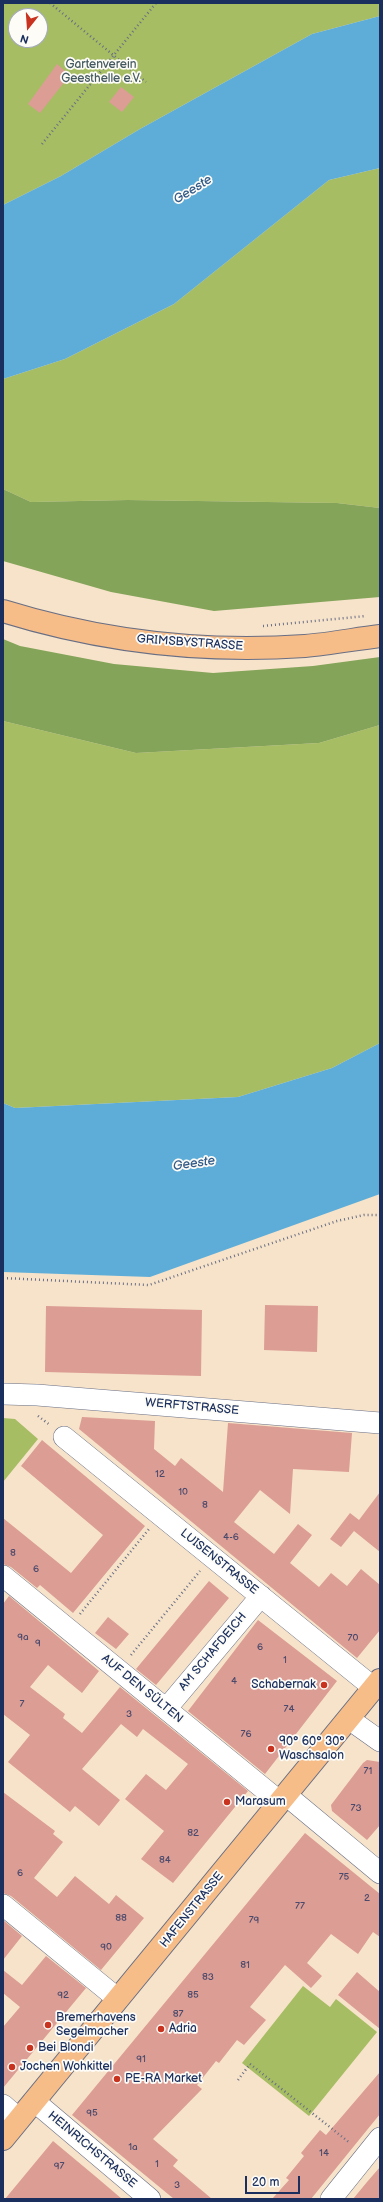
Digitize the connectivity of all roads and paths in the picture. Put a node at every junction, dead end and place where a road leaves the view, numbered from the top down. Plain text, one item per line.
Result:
1 (50, 3) edge
2 (156, 3) edge
3 (114, 55) junction
4 (146, 82) dead end
5 (42, 144) dead end
6 (3, 611) edge
7 (368, 616) dead end
8 (261, 626) dead end
9 (380, 636) edge
10 (380, 1215) edge
11 (3, 1278) edge
12 (3, 1394) edge
13 (380, 1423) edge
14 (64, 1437) dead end
15 (160, 1514) junction
16 (212, 1556) junction
17 (3, 1576) edge
18 (261, 1596) junction
19 (68, 1629) junction
20 (119, 1670) junction
21 (377, 1684) edge
22 (166, 1709) junction
23 (349, 1719) junction
24 (380, 1741) edge
25 (283, 1799) junction
26 (380, 1873) edge
27 (3, 1904) edge
28 (118, 1999) junction
29 (238, 2080) dead end
30 (34, 2101) junction
31 (11, 2112) edge
32 (380, 2138) edge
33 (3, 2140) edge
34 (366, 2155) junction
35 (150, 2199) edge
36 (331, 2199) edge

1 - 3 path
2 - 3 path
3 - 4 path
3 - 5 path
6 - 9 main road, GRIMSBYSTRASSE
7 - 8 path
10 - 11 path
12 - 13 street, WERFTSTRASSE
14 - 15 street, LUISENSTRASSE
15 - 16 street, LUISENSTRASSE
15 - 19 path
16 - 18 street, LUISENSTRASSE
16 - 20 path
17 - 19 street, AUF DEN SÜLTEN
18 - 21 street, LUISENSTRASSE
18 - 22 street, AM SCHAFDEICH
19 - 20 street, AUF DEN SÜLTEN
20 - 22 street, AUF DEN SÜLTEN
21 - 23 main road, HAFENSTRASSE
22 - 25 street, AUF DEN SÜLTEN
23 - 24 street
23 - 25 main road, HAFENSTRASSE
25 - 26 street, AUF DEN SÜLTEN
25 - 28 main road, HAFENSTRASSE
27 - 28 street
28 - 30 main road, HAFENSTRASSE
29 - 34 path
30 - 31 main road, HAFENSTRASSE
30 - 35 street, HEINRICHSTRASSE
31 - 33 main road, HAFENSTRASSE
32 - 34 street
34 - 36 street

